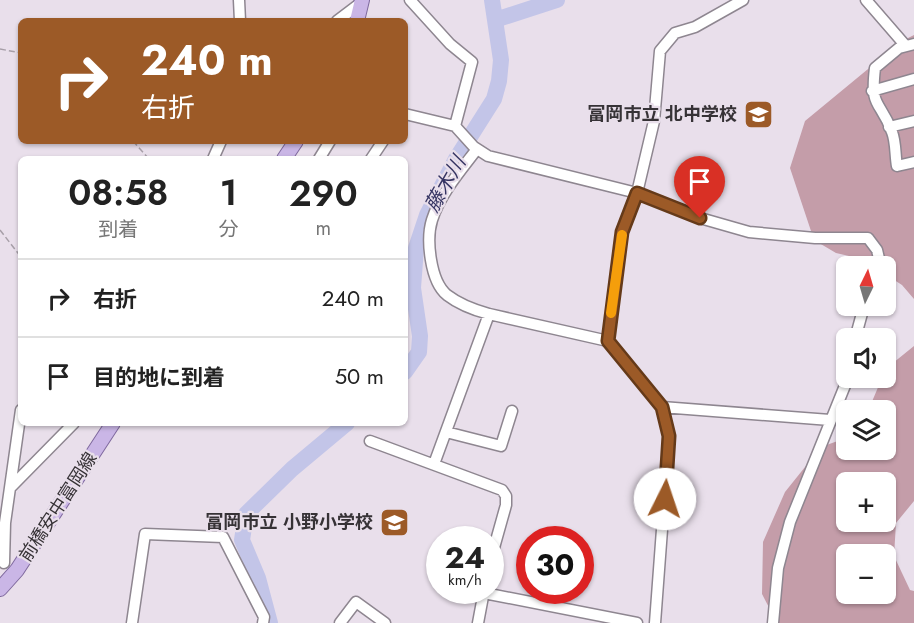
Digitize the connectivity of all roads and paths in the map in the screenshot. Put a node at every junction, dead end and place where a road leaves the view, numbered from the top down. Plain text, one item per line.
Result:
1 (239, 0) edge
2 (410, 0) edge
3 (743, 0) edge
4 (866, 0) edge
5 (362, 1) edge
6 (240, 18) edge
7 (341, 18) edge
8 (358, 18) edge
9 (909, 44) edge
10 (0, 49) edge
11 (18, 52) edge
12 (914, 79) edge
13 (872, 91) junction
14 (408, 115) edge
15 (914, 121) edge
16 (455, 126) junction
17 (889, 127) junction
18 (135, 144) edge
19 (476, 148) junction
20 (146, 156) edge
21 (914, 162) edge
22 (637, 193) junction
23 (0, 230) edge
24 (18, 253) edge
25 (880, 256) edge
26 (489, 314) junction
27 (608, 341) junction
28 (844, 388) edge
29 (662, 407) junction
30 (512, 411) dead end
31 (830, 420) junction
32 (19, 426) edge
33 (71, 426) edge
34 (111, 426) edge
35 (447, 432) junction
36 (370, 441) dead end
37 (434, 464) junction
38 (11, 487) junction
39 (500, 526) edge
40 (2, 563) edge
41 (4, 584) edge
42 (504, 596) edge
43 (482, 604) edge
44 (132, 623) edge
45 (263, 623) edge
46 (340, 623) edge
47 (385, 623) edge
48 (478, 623) edge
49 (637, 623) edge
50 (655, 623) edge
51 (773, 623) edge

1 - 6 street
2 - 16 street
3 - 22 street
4 - 9 street
5 - 7 street
5 - 8 main road
9 - 13 street
10 - 11 path
12 - 13 street
13 - 17 street
14 - 16 street
15 - 17 street
16 - 19 street
17 - 21 street
18 - 20 path
19 - 22 street
19 - 26 street
22 - 25 street
22 - 27 street
23 - 24 path
26 - 27 street
26 - 35 street
27 - 29 street
28 - 31 street
29 - 31 street
29 - 50 street
30 - 35 street
31 - 51 street
32 - 38 street
33 - 38 street
34 - 41 main road, 前橋安中富岡線
35 - 37 street
36 - 37 street
37 - 39 street
38 - 40 street
40 - 41 street
42 - 49 street
43 - 48 street
44 - 45 street
46 - 47 street

